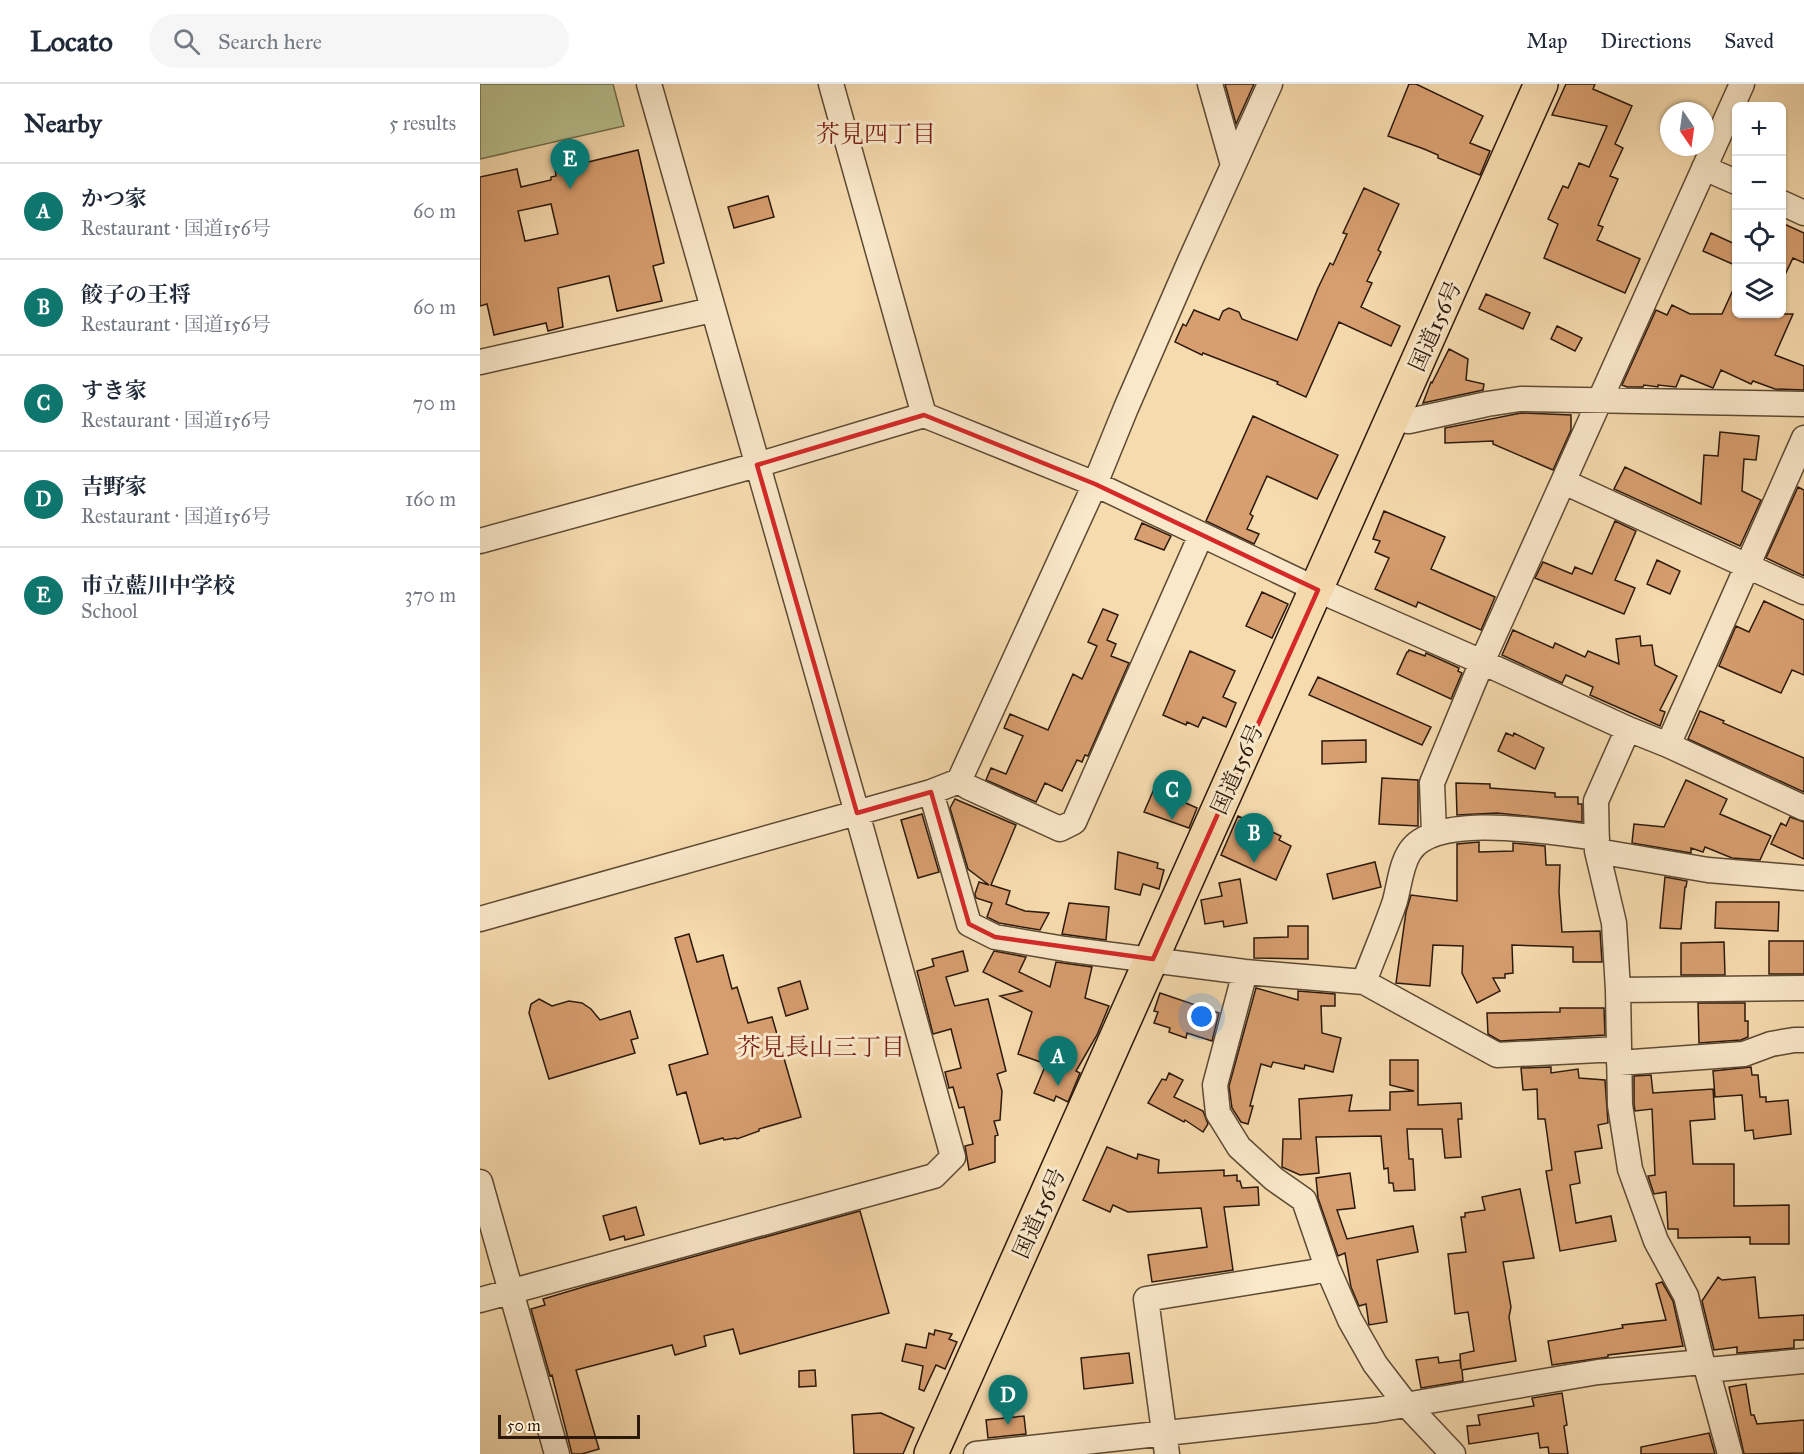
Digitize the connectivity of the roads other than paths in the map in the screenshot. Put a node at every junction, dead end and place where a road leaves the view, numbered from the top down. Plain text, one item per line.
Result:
1 (649, 84) edge
2 (831, 84) edge
3 (1210, 84) edge
4 (1270, 84) edge
5 (1541, 84) edge
6 (1742, 84) edge
7 (1233, 165) junction
8 (1704, 168) junction
9 (1732, 180) edge
10 (1786, 205) edge
11 (1804, 213) edge
12 (712, 310) junction
13 (480, 362) edge
14 (1600, 401) junction
15 (1804, 404) edge
16 (924, 415) junction
17 (1394, 419) junction
18 (1804, 438) edge
19 (758, 465) junction
20 (1564, 482) junction
21 (1095, 484) junction
22 (1201, 535) junction
23 (480, 541) edge
24 (1747, 566) junction
25 (1318, 590) junction
26 (1804, 592) edge
27 (1482, 662) junction
28 (1628, 729) junction
29 (1668, 744) junction
30 (959, 781) junction
31 (931, 792) junction
32 (1804, 808) edge
33 (857, 813) junction
34 (1434, 833) junction
35 (1597, 845) junction
36 (1804, 878) edge
37 (480, 919) edge
38 (1153, 959) junction
39 (1245, 972) junction
40 (1364, 982) junction
41 (1804, 988) edge
42 (1618, 990) junction
43 (1804, 1040) edge
44 (1619, 1056) junction
45 (480, 1182) edge
46 (1327, 1267) junction
47 (511, 1291) junction
48 (480, 1300) edge
49 (1804, 1361) edge
50 (1704, 1366) junction
51 (1405, 1403) junction
52 (1166, 1443) edge
53 (557, 1454) edge
54 (931, 1454) edge
55 (976, 1454) edge
56 (1453, 1454) edge
57 (1730, 1454) edge

1 - 12 street
2 - 16 street
3 - 7 street
4 - 7 street
5 - 17 highway, 国道156号
6 - 8 street
7 - 21 street
8 - 9 street
8 - 14 street
10 - 11 street
12 - 13 street
12 - 19 street
14 - 15 street
14 - 17 street
14 - 20 street
16 - 19 street
16 - 21 street
17 - 25 highway, 国道156号
18 - 24 street
19 - 23 street
19 - 33 street
20 - 24 street
20 - 27 street
21 - 22 street
21 - 30 street
22 - 25 street
22 - 30 street
24 - 26 street
24 - 29 street
25 - 27 street
25 - 38 highway, 国道156号
27 - 28 street
27 - 34 street
28 - 29 street
28 - 35 street
29 - 32 street
30 - 31 street
31 - 33 street
31 - 38 street
33 - 37 street
33 - 47 street
34 - 35 street
34 - 40 street
35 - 36 street
35 - 42 street
38 - 39 street
38 - 54 highway, 国道156号
39 - 40 street
39 - 46 street
40 - 44 street
41 - 42 street
42 - 44 street
43 - 44 street
44 - 50 street
45 - 47 street
46 - 51 street
46 - 52 street
47 - 48 street
47 - 53 street
49 - 50 street
50 - 51 street
50 - 57 street
51 - 52 street
51 - 56 street
52 - 55 street

